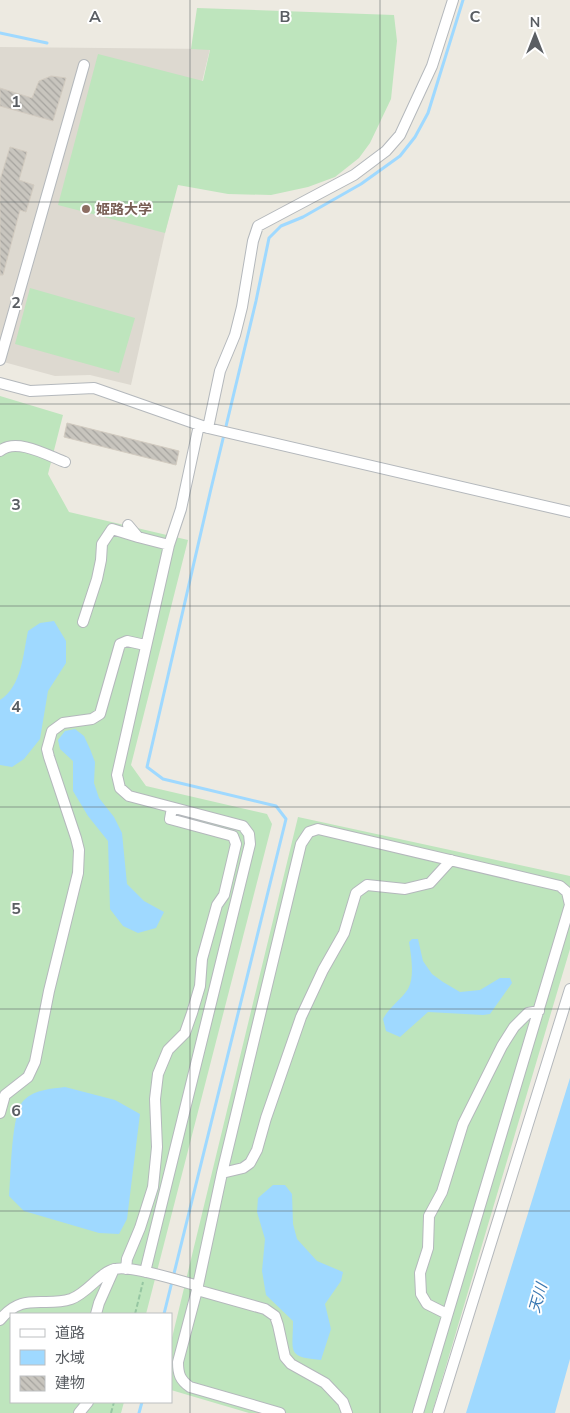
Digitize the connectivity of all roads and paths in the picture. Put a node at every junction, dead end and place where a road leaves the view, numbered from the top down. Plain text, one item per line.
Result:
1 (452, 0) edge
2 (84, 65) dead end
3 (3, 339) edge
4 (0, 360) edge
5 (0, 383) edge
6 (203, 426) junction
7 (0, 451) edge
8 (65, 462) dead end
9 (570, 512) edge
10 (128, 525) dead end
11 (138, 537) junction
12 (169, 545) junction
13 (83, 622) dead end
14 (145, 645) junction
15 (172, 808) junction
16 (451, 860) junction
17 (570, 989) edge
18 (539, 1011) junction
19 (0, 1113) edge
20 (222, 1174) junction
21 (114, 1269) junction
22 (126, 1269) junction
23 (145, 1272) junction
24 (198, 1288) junction
25 (96, 1313) edge
26 (135, 1313) edge
27 (447, 1314) junction
28 (0, 1320) edge
29 (87, 1403) edge
30 (78, 1413) edge
31 (280, 1413) edge
32 (348, 1413) edge
33 (418, 1413) edge
34 (438, 1413) edge

1 - 6 street
2 - 3 street
3 - 4 street
5 - 6 street
6 - 9 street
6 - 12 street
7 - 8 street
10 - 11 street
11 - 12 street
11 - 13 street
12 - 14 street
14 - 15 street
14 - 19 street
15 - 22 street
15 - 23 street
16 - 18 street
16 - 20 street
16 - 20 street
17 - 34 street
18 - 27 street
18 - 27 street
20 - 24 street
21 - 22 street
21 - 25 street
21 - 28 street
22 - 23 street
23 - 24 street
23 - 26 path
24 - 31 street
24 - 32 street
27 - 33 street
29 - 30 street

